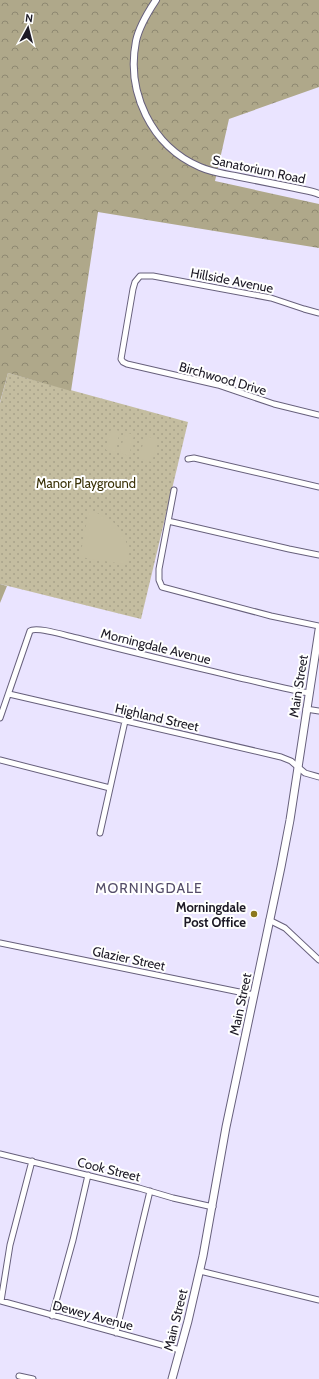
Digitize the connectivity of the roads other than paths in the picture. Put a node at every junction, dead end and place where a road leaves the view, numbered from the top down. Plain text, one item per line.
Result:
1 (156, 0) edge
2 (318, 193) edge
3 (319, 313) edge
4 (122, 360) joint
5 (319, 414) edge
6 (188, 459) dead end
7 (319, 487) edge
8 (174, 490) dead end
9 (168, 521) junction
10 (319, 555) edge
11 (319, 626) edge
12 (319, 630) edge
13 (318, 648) edge
14 (309, 693) junction
15 (9, 694) junction
16 (306, 709) junction
17 (319, 711) edge
18 (0, 718) edge
19 (125, 721) junction
20 (0, 760) edge
21 (298, 767) junction
22 (319, 777) edge
23 (110, 788) junction
24 (100, 832) dead end
25 (269, 920) junction
26 (0, 943) edge
27 (319, 960) edge
28 (254, 995) junction
29 (0, 1154) edge
30 (32, 1162) junction
31 (88, 1176) junction
32 (150, 1191) junction
33 (213, 1207) junction
34 (200, 1271) junction
35 (319, 1300) edge
36 (52, 1316) junction
37 (116, 1333) junction
38 (180, 1350) junction
39 (19, 1376) dead end
40 (33, 1379) edge
41 (172, 1379) edge

1 - 2 street, Sanatorium Road
3 - 4 street, Hillside Avenue
4 - 5 street, Birchwood Drive
6 - 7 street
8 - 9 street
9 - 10 street
9 - 11 street
12 - 13 main road, Main Street
13 - 14 main road, Main Street
14 - 15 street, Morningdale Avenue
14 - 16 main road, Main Street
15 - 18 street
15 - 19 street, Highland Street
16 - 17 street
16 - 21 main road, Main Street
19 - 21 street, Highland Street
19 - 23 street
20 - 23 street
21 - 22 street, Highland Street
21 - 25 main road, Main Street
23 - 24 street
25 - 27 street
25 - 28 main road, Main Street
26 - 28 street, Glazier Street
28 - 33 main road, Main Street
29 - 30 street, Cook Street
30 - 31 street, Cook Street
30 - 36 street, Dewey Avenue
31 - 32 street, Cook Street
31 - 36 street
32 - 33 street, Cook Street
32 - 37 street
33 - 34 main road, Main Street
34 - 35 street
34 - 38 main road, Main Street
36 - 37 street, Dewey Avenue
37 - 38 street, Dewey Avenue
38 - 41 main road, Main Street
39 - 40 street

